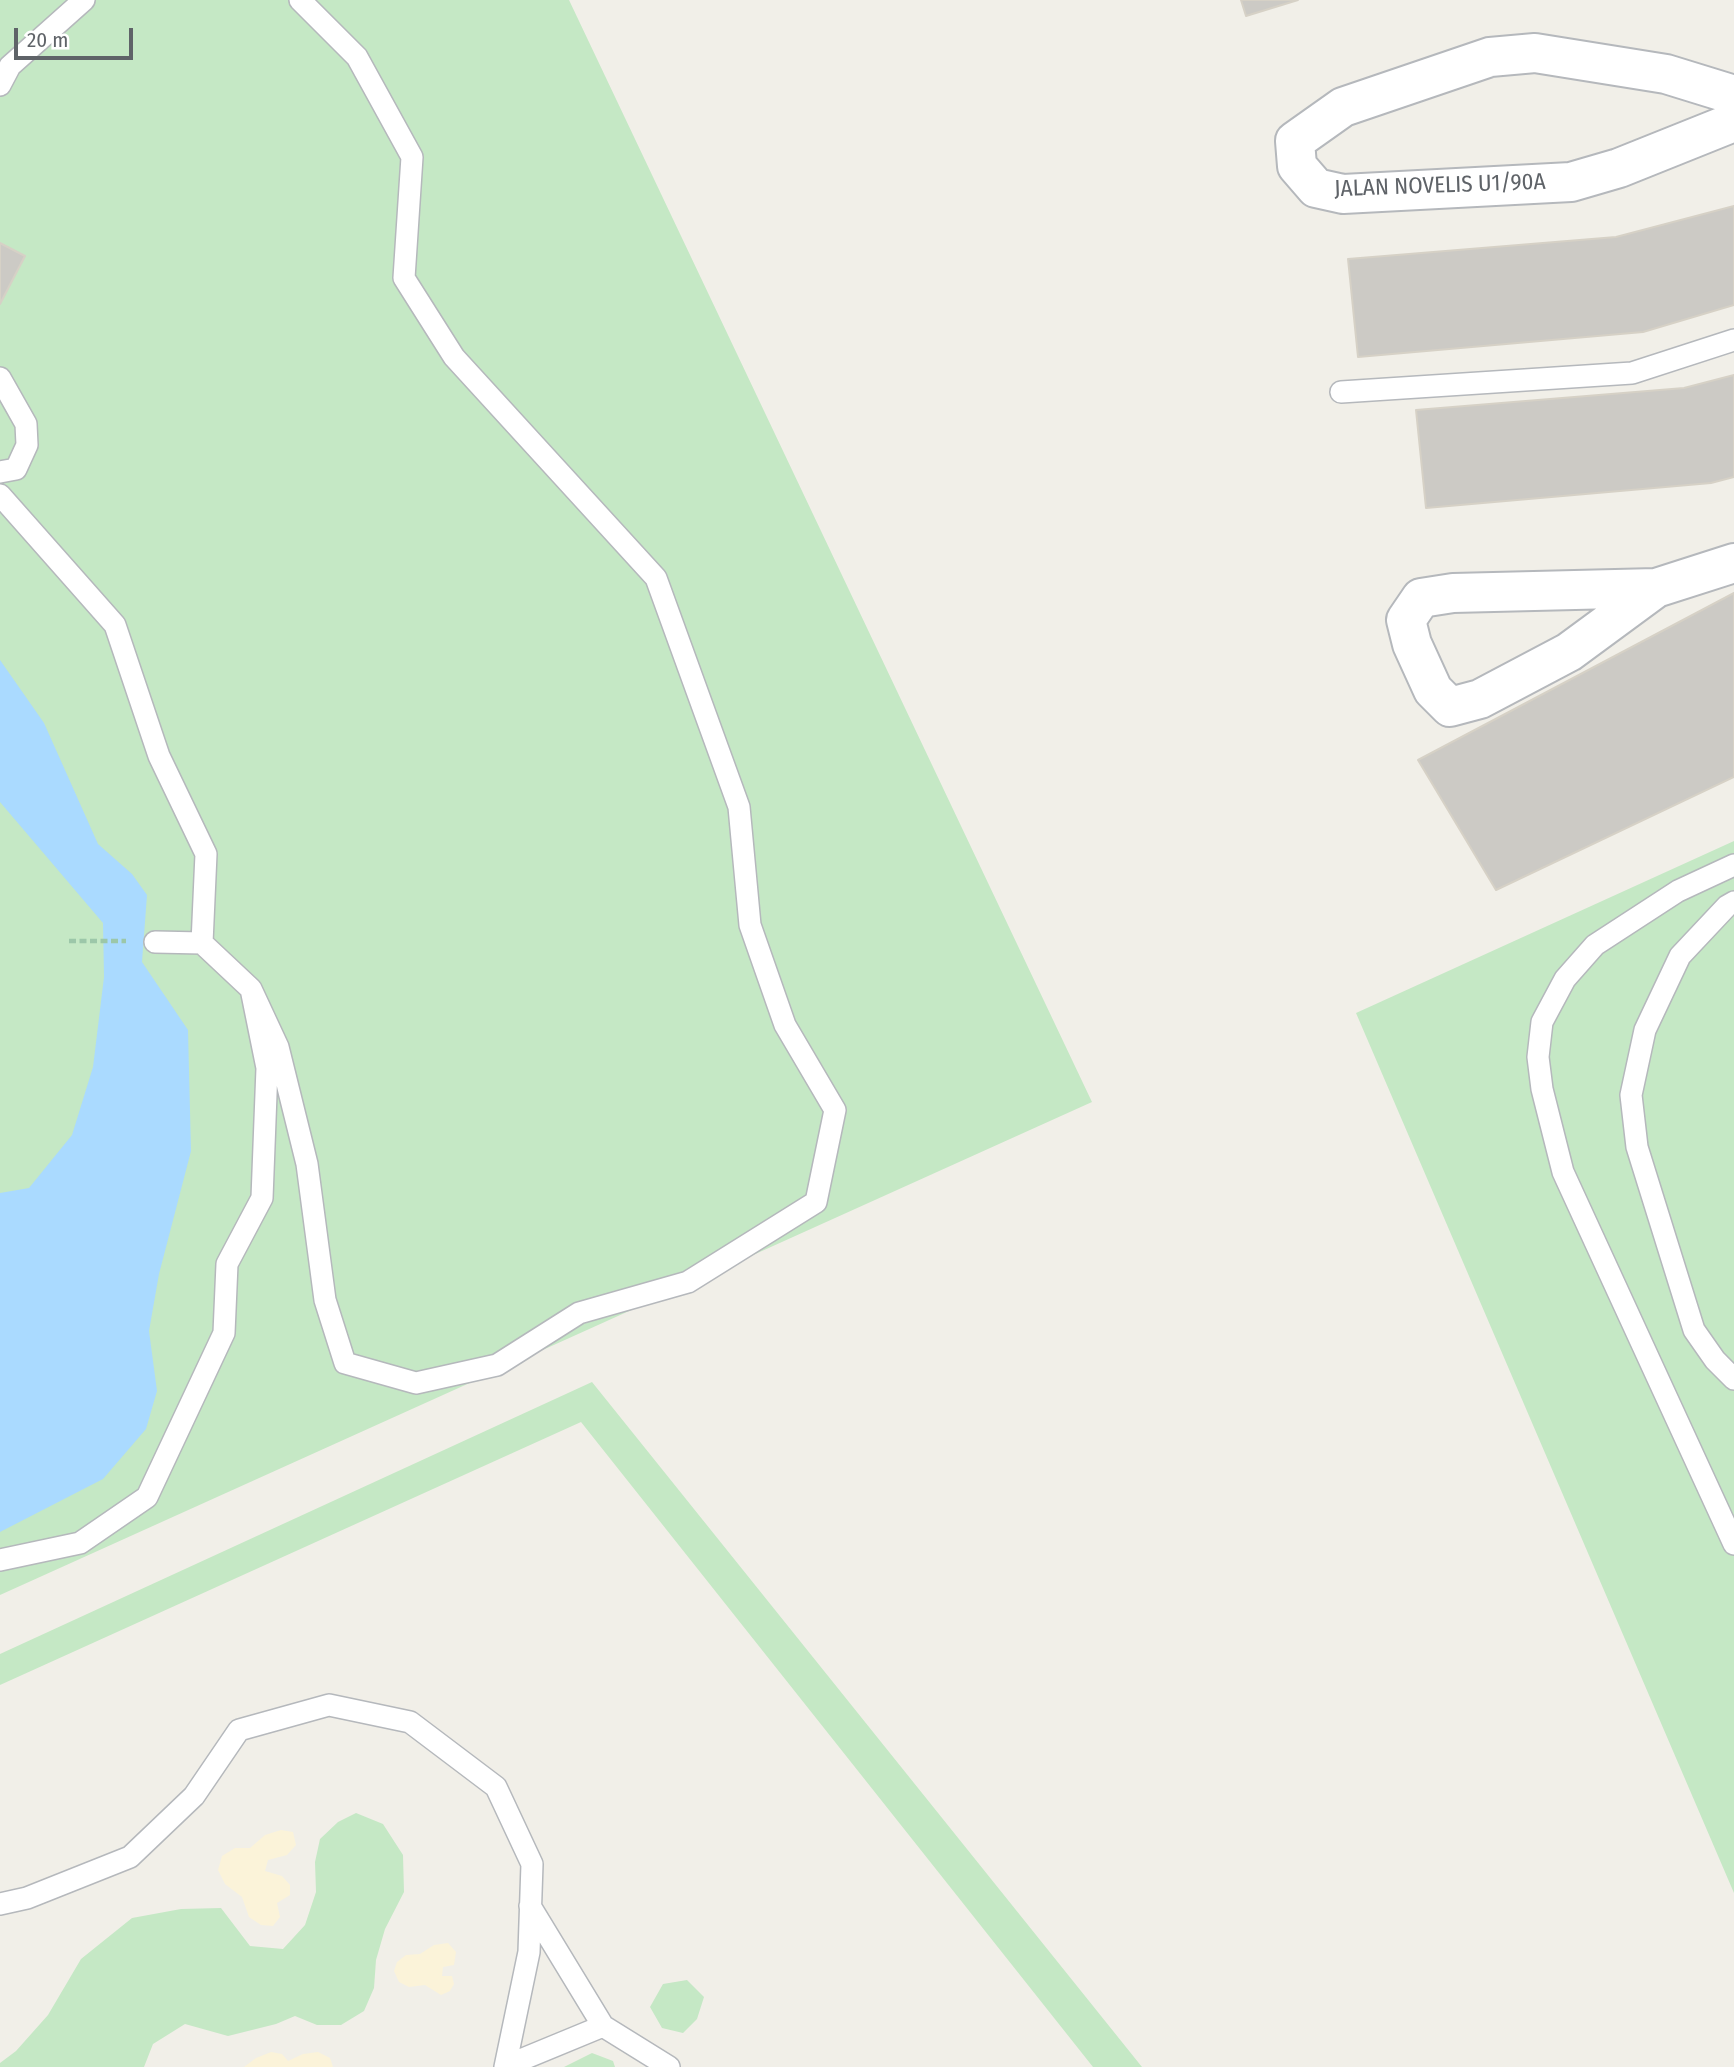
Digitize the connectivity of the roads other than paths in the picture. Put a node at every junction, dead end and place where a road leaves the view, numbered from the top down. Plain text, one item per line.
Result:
1 (85, 0) edge
2 (300, 0) edge
3 (0, 85) edge
4 (1734, 95) edge
5 (1734, 122) edge
6 (1734, 340) edge
7 (0, 378) edge
8 (1341, 392) dead end
9 (0, 472) edge
10 (0, 495) edge
11 (1734, 563) edge
12 (1656, 588) junction
13 (1734, 865) edge
14 (1734, 902) edge
15 (155, 942) road end
16 (202, 943) junction
17 (251, 989) junction
18 (1734, 1379) edge
19 (1734, 1544) edge
20 (0, 1560) edge
21 (0, 1903) edge
22 (530, 1906) junction
23 (603, 2026) junction
24 (505, 2066) edge
25 (669, 2067) edge

1 - 3 lane
2 - 17 lane
4 - 5 street, JALAN NOVELIS U1/90A
6 - 8 lane
7 - 9 lane
10 - 16 lane
11 - 12 street
12 - 12 street
13 - 19 lane
14 - 18 lane
15 - 16 lane
16 - 17 lane
17 - 20 lane
21 - 22 lane
22 - 23 lane
22 - 24 lane
23 - 24 lane
23 - 25 lane

